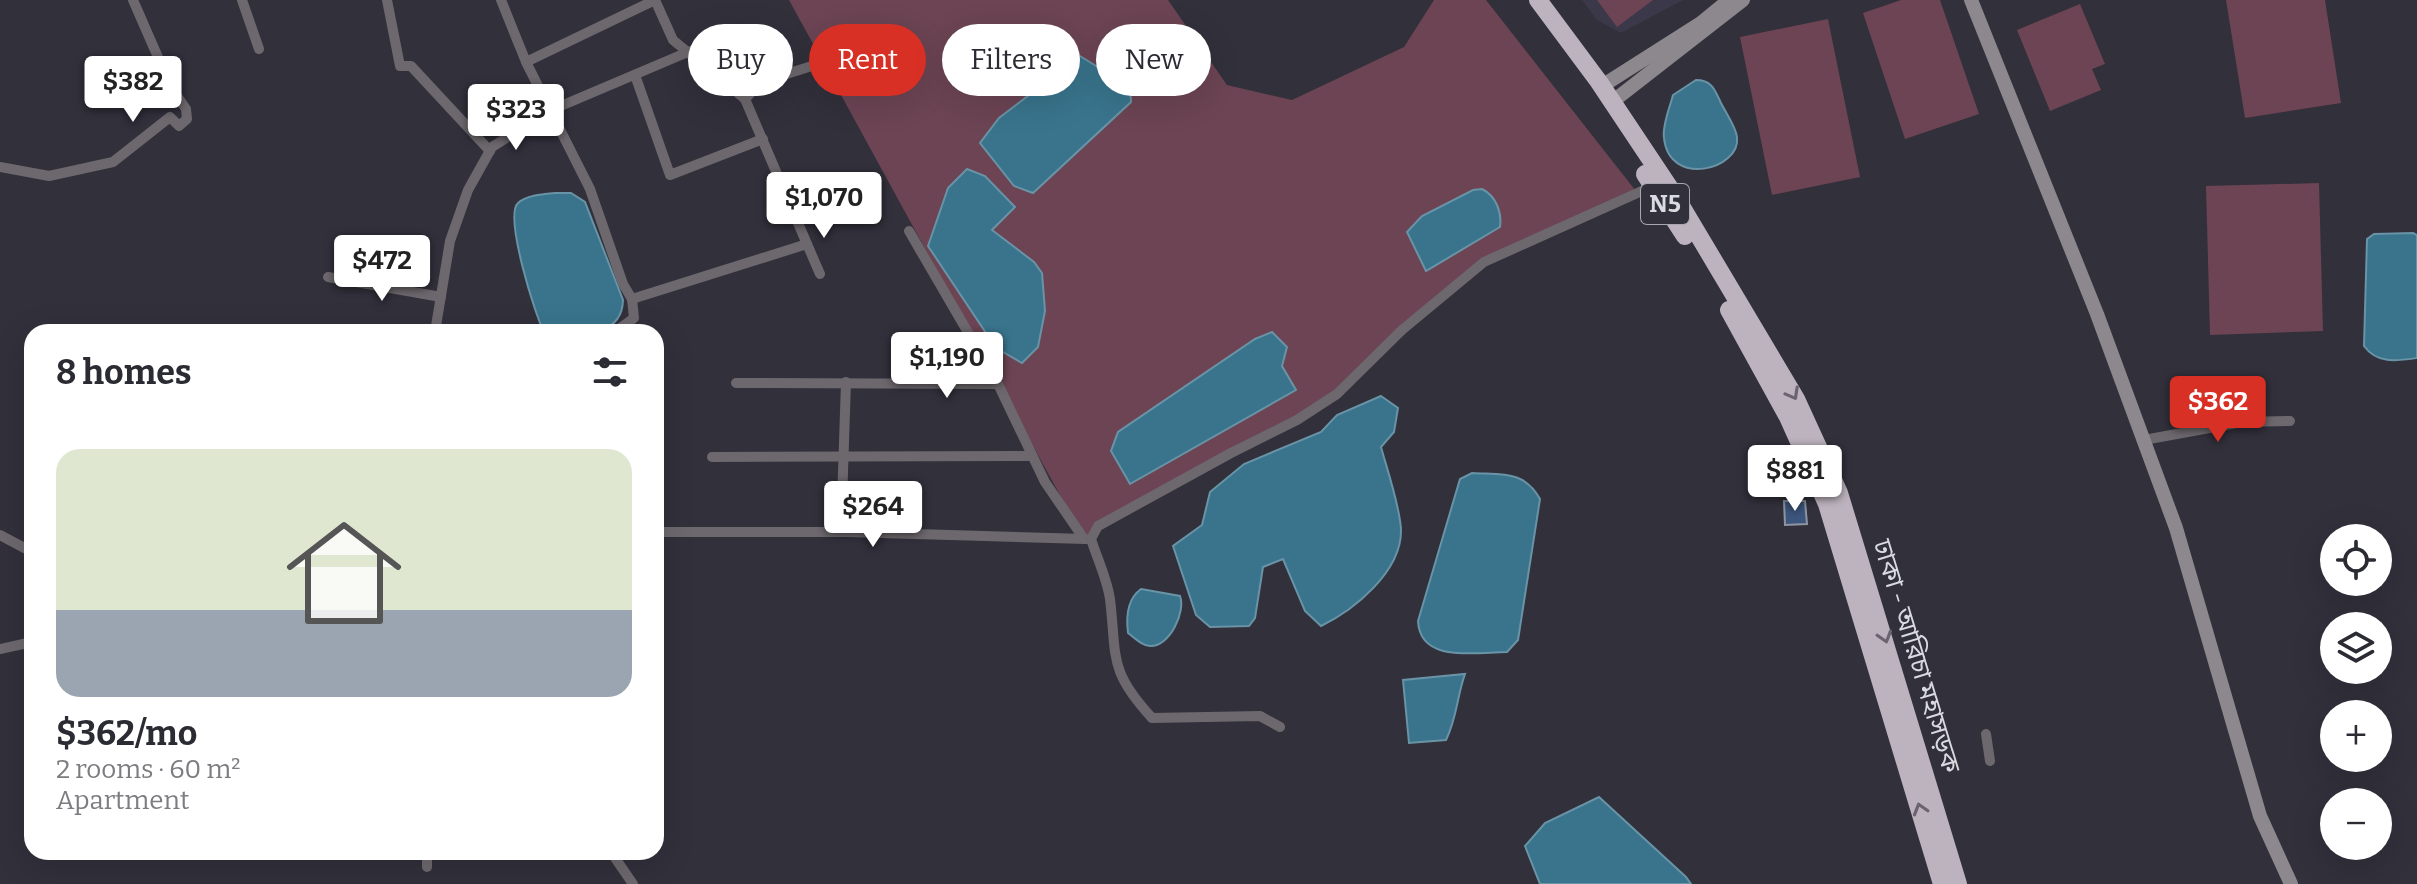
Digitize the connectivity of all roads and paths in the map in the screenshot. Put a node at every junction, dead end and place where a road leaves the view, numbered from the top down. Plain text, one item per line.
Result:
1 (133, 0) edge
2 (242, 0) edge
3 (387, 0) edge
4 (501, 0) edge
5 (1526, 0) edge
6 (1538, 0) edge
7 (1730, 0) edge
8 (1743, 0) edge
9 (1971, 0) edge
10 (259, 49) dead end
11 (688, 52) joint
12 (526, 62) junction
13 (809, 67) edge
14 (635, 75) junction
15 (1607, 94) junction
16 (741, 96) edge
17 (745, 99) junction
18 (549, 111) junction
19 (763, 139) junction
20 (490, 151) junction
21 (0, 167) edge
22 (1653, 186) junction
23 (909, 231) dead end
24 (807, 244) junction
25 (820, 274) dead end
26 (328, 277) dead end
27 (441, 297) junction
28 (632, 299) junction
29 (436, 324) edge
30 (626, 324) edge
31 (846, 382) junction
32 (736, 383) dead end
33 (998, 384) junction
34 (2290, 421) dead end
35 (2144, 440) junction
36 (1032, 456) junction
37 (712, 457) dead end
38 (843, 457) junction
39 (664, 532) edge
40 (841, 532) junction
41 (0, 535) edge
42 (1088, 539) junction
43 (24, 548) edge
44 (24, 644) edge
45 (0, 649) edge
46 (1280, 727) dead end
47 (1986, 734) dead end
48 (1990, 761) dead end
49 (427, 860) edge
50 (616, 860) edge
51 (427, 867) dead end
52 (633, 884) edge
53 (1942, 884) edge
54 (1958, 884) edge
55 (2291, 884) edge

1 - 21 street
2 - 10 street
3 - 20 street
4 - 12 street
5 - 22 highway, N5
6 - 15 highway, ঢাকা - আরিচা মহাসড়ক / N5
7 - 15 street
8 - 15 street
9 - 35 street
11 - 12 street
11 - 14 street
12 - 18 street
13 - 17 street
14 - 18 street
14 - 19 street
15 -> 54 highway, ঢাকা - আরিচা মহাসড়ক / N5
16 - 17 street
17 - 19 street
18 - 20 street
18 - 28 street
19 - 24 street
20 - 27 street
22 - 42 street
53 -> 22 highway, ঢাকা - আরিচা মহাসড়ক / N5
23 - 33 street
24 - 25 street
24 - 28 street
26 - 27 street
27 - 29 street
28 - 30 street
31 - 32 street
31 - 33 street
31 - 38 street
33 - 36 street
34 - 35 street
35 - 55 street
36 - 38 street
36 - 42 street
37 - 38 street
38 - 40 street
39 - 40 street
40 - 42 street
41 - 43 street
42 - 46 street
44 - 45 street
47 - 48 street
49 - 51 street
50 - 52 street

